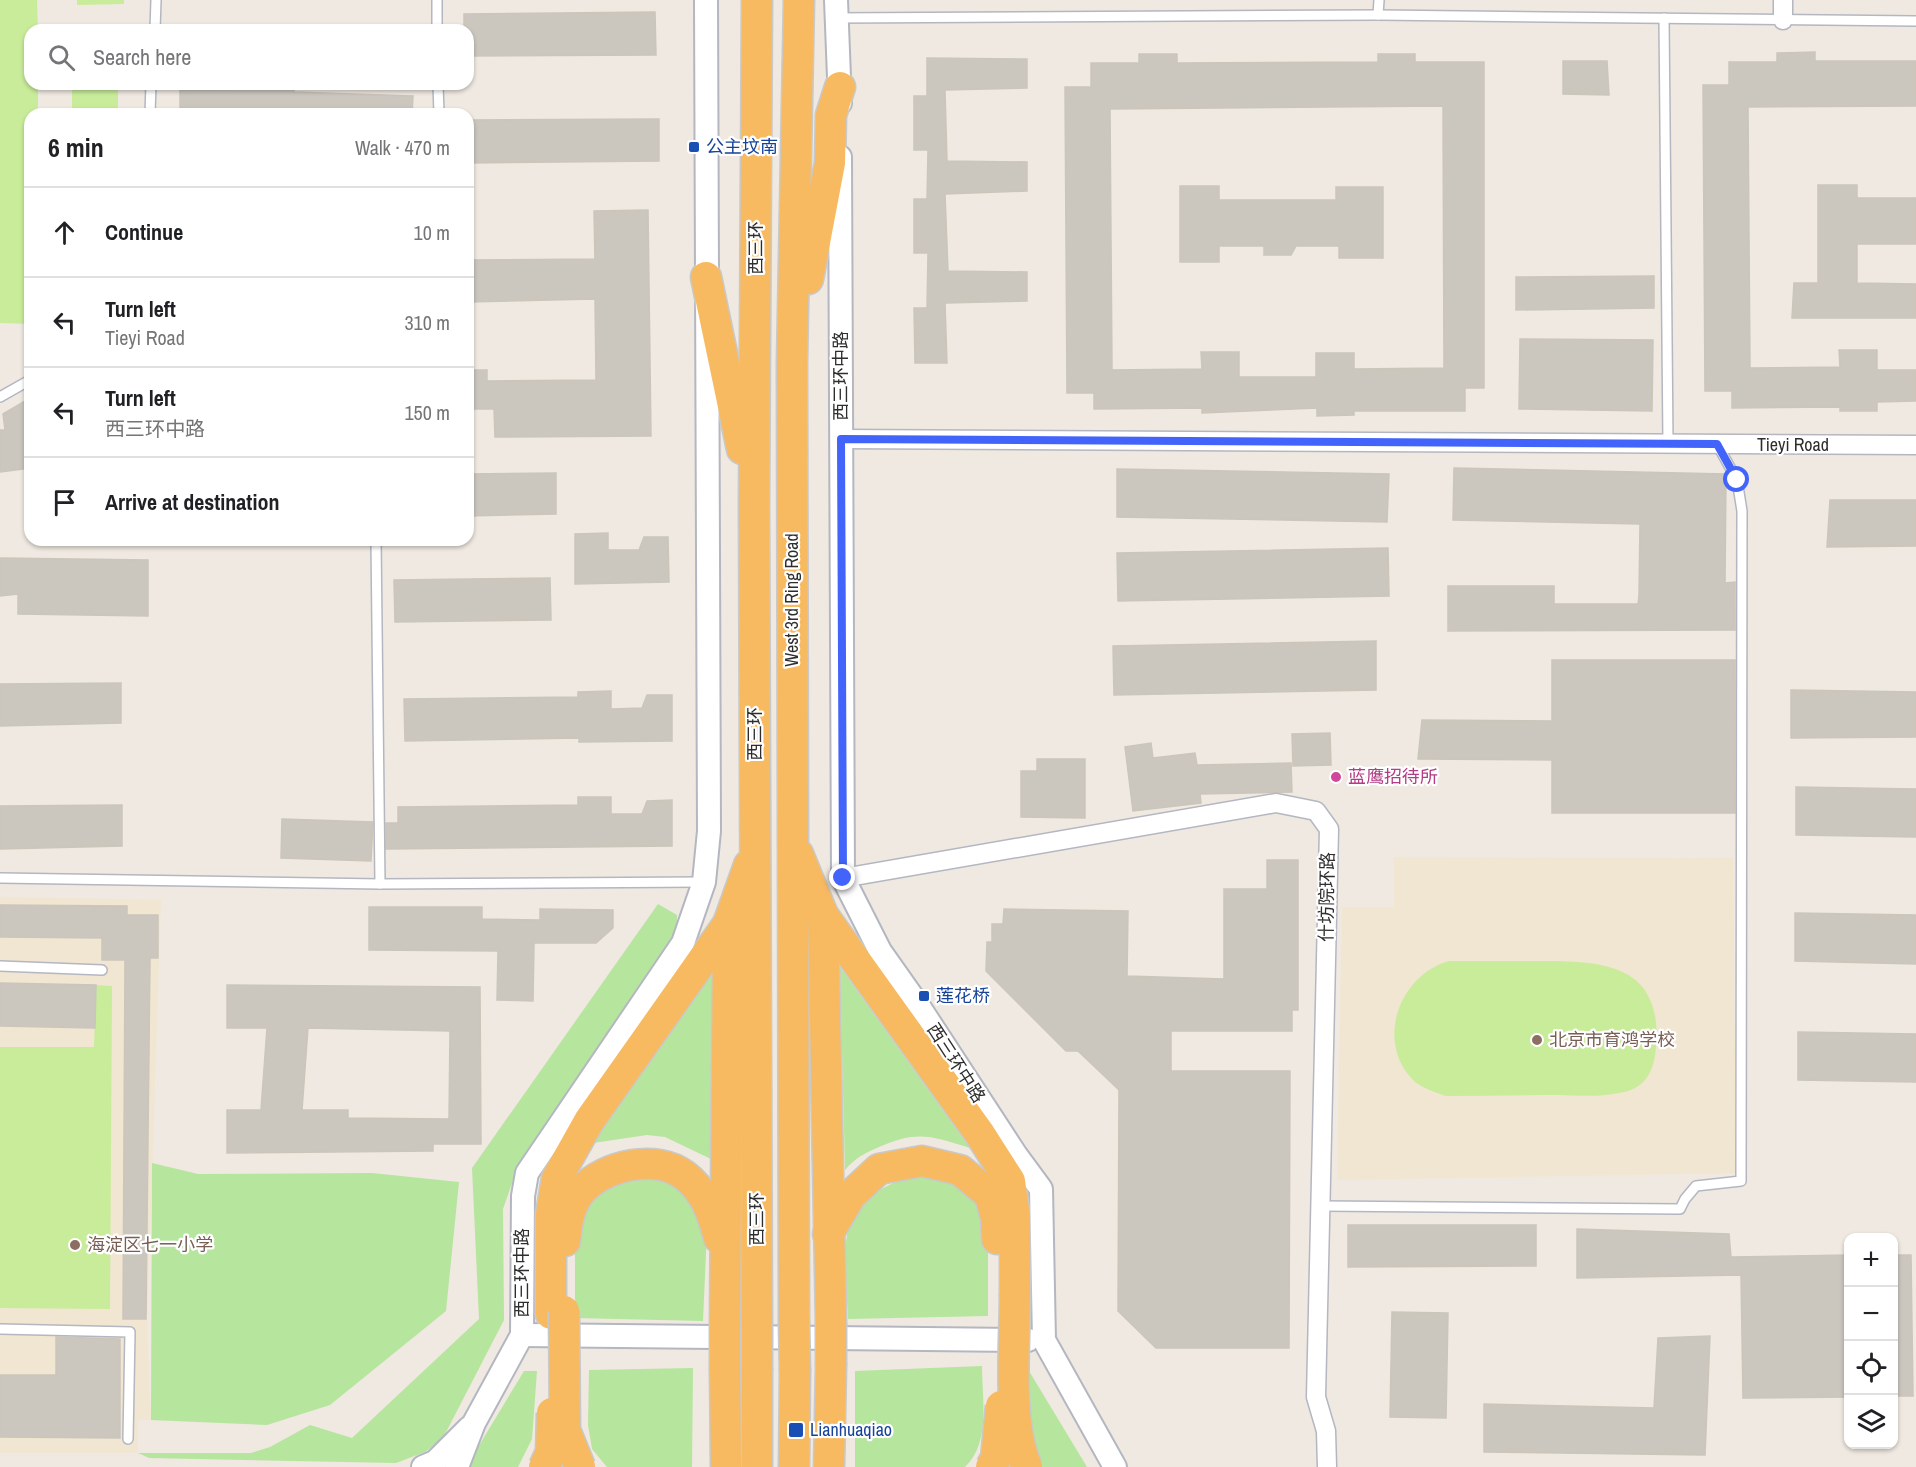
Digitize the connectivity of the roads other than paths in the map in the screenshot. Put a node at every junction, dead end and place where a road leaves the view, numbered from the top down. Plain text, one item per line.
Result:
1 (156, 0) edge
2 (437, 0) edge
3 (706, 0) edge
4 (757, 0) edge
5 (799, 0) edge
6 (1378, 0) edge
7 (1783, 0) edge
8 (836, 9) edge
9 (1378, 15) junction
10 (1664, 18) junction
11 (1783, 20) junction
12 (1916, 21) edge
13 (154, 24) edge
14 (437, 24) edge
15 (840, 87) junction
16 (151, 90) edge
17 (438, 90) edge
18 (150, 108) edge
19 (439, 108) edge
20 (706, 277) junction
21 (792, 362) junction
22 (24, 383) edge
23 (0, 397) edge
24 (841, 439) junction
25 (1668, 443) junction
26 (1717, 444) junction
27 (1916, 445) edge
28 (754, 505) junction
29 (376, 546) edge
30 (791, 837) junction
31 (756, 845) junction
32 (0, 878) edge
33 (843, 878) junction
34 (704, 882) junction
35 (380, 884) junction
36 (823, 915) junction
37 (728, 924) junction
38 (0, 966) edge
39 (102, 970) dead end
40 (1322, 1206) junction
41 (828, 1234) junction
42 (727, 1264) junction
43 (1007, 1296) junction
44 (557, 1313) junction
45 (0, 1329) edge
46 (522, 1335) junction
47 (1044, 1340) junction
48 (474, 1423) junction
49 (128, 1439) dead end
50 (423, 1467) edge
51 (457, 1467) edge
52 (544, 1467) edge
53 (580, 1467) edge
54 (726, 1467) edge
55 (758, 1467) edge
56 (794, 1467) edge
57 (829, 1467) edge
58 (991, 1467) edge
59 (1027, 1467) edge
60 (1114, 1467) edge
61 (1326, 1467) edge

1 - 13 lane
2 - 14 lane
3 - 20 street, 西三环中路
4 - 28 highway, 西三环
5 - 21 highway, 西三环
6 - 9 lane
7 - 11 street
8 - 9 lane
8 - 15 street, 西三环中路
9 - 10 lane
10 - 11 lane
10 - 25 lane
11 - 12 lane
15 - 21 highway
15 - 24 street, 西三环中路
16 - 18 lane
17 - 19 lane
20 - 28 highway
20 - 34 street, 西三环中路
21 - 30 highway, West 3rd Ring Road
22 - 23 lane
24 - 25 street, Tieyi Road
24 - 33 street, 西三环中路
25 - 26 street, Tieyi Road
26 - 27 street, Tieyi Road
26 - 40 lane
28 - 31 highway, 西三环
29 - 35 lane
30 - 36 highway
30 - 56 highway, 西三环, bridge
31 - 37 highway
31 - 55 highway, 西三环, bridge
32 - 35 lane
33 - 40 street, 什坊院环路
33 - 47 street, 西三环中路
34 - 35 lane
34 - 46 street, 西三环中路
36 - 41 highway
36 - 43 highway
37 - 42 highway
37 - 44 highway
38 - 39 lane
40 - 61 street, 什坊院环路
41 - 43 highway
41 - 57 highway, bridge
42 - 44 highway
42 - 54 highway, bridge
43 - 58 highway, bridge
43 - 59 highway, bridge
44 - 52 highway, bridge
44 - 53 highway, bridge
45 - 49 lane
46 - 47 street
46 - 48 street, 西三环中路
47 - 60 street, 西三环中路
48 - 50 street
48 - 51 street, 西三环中路

